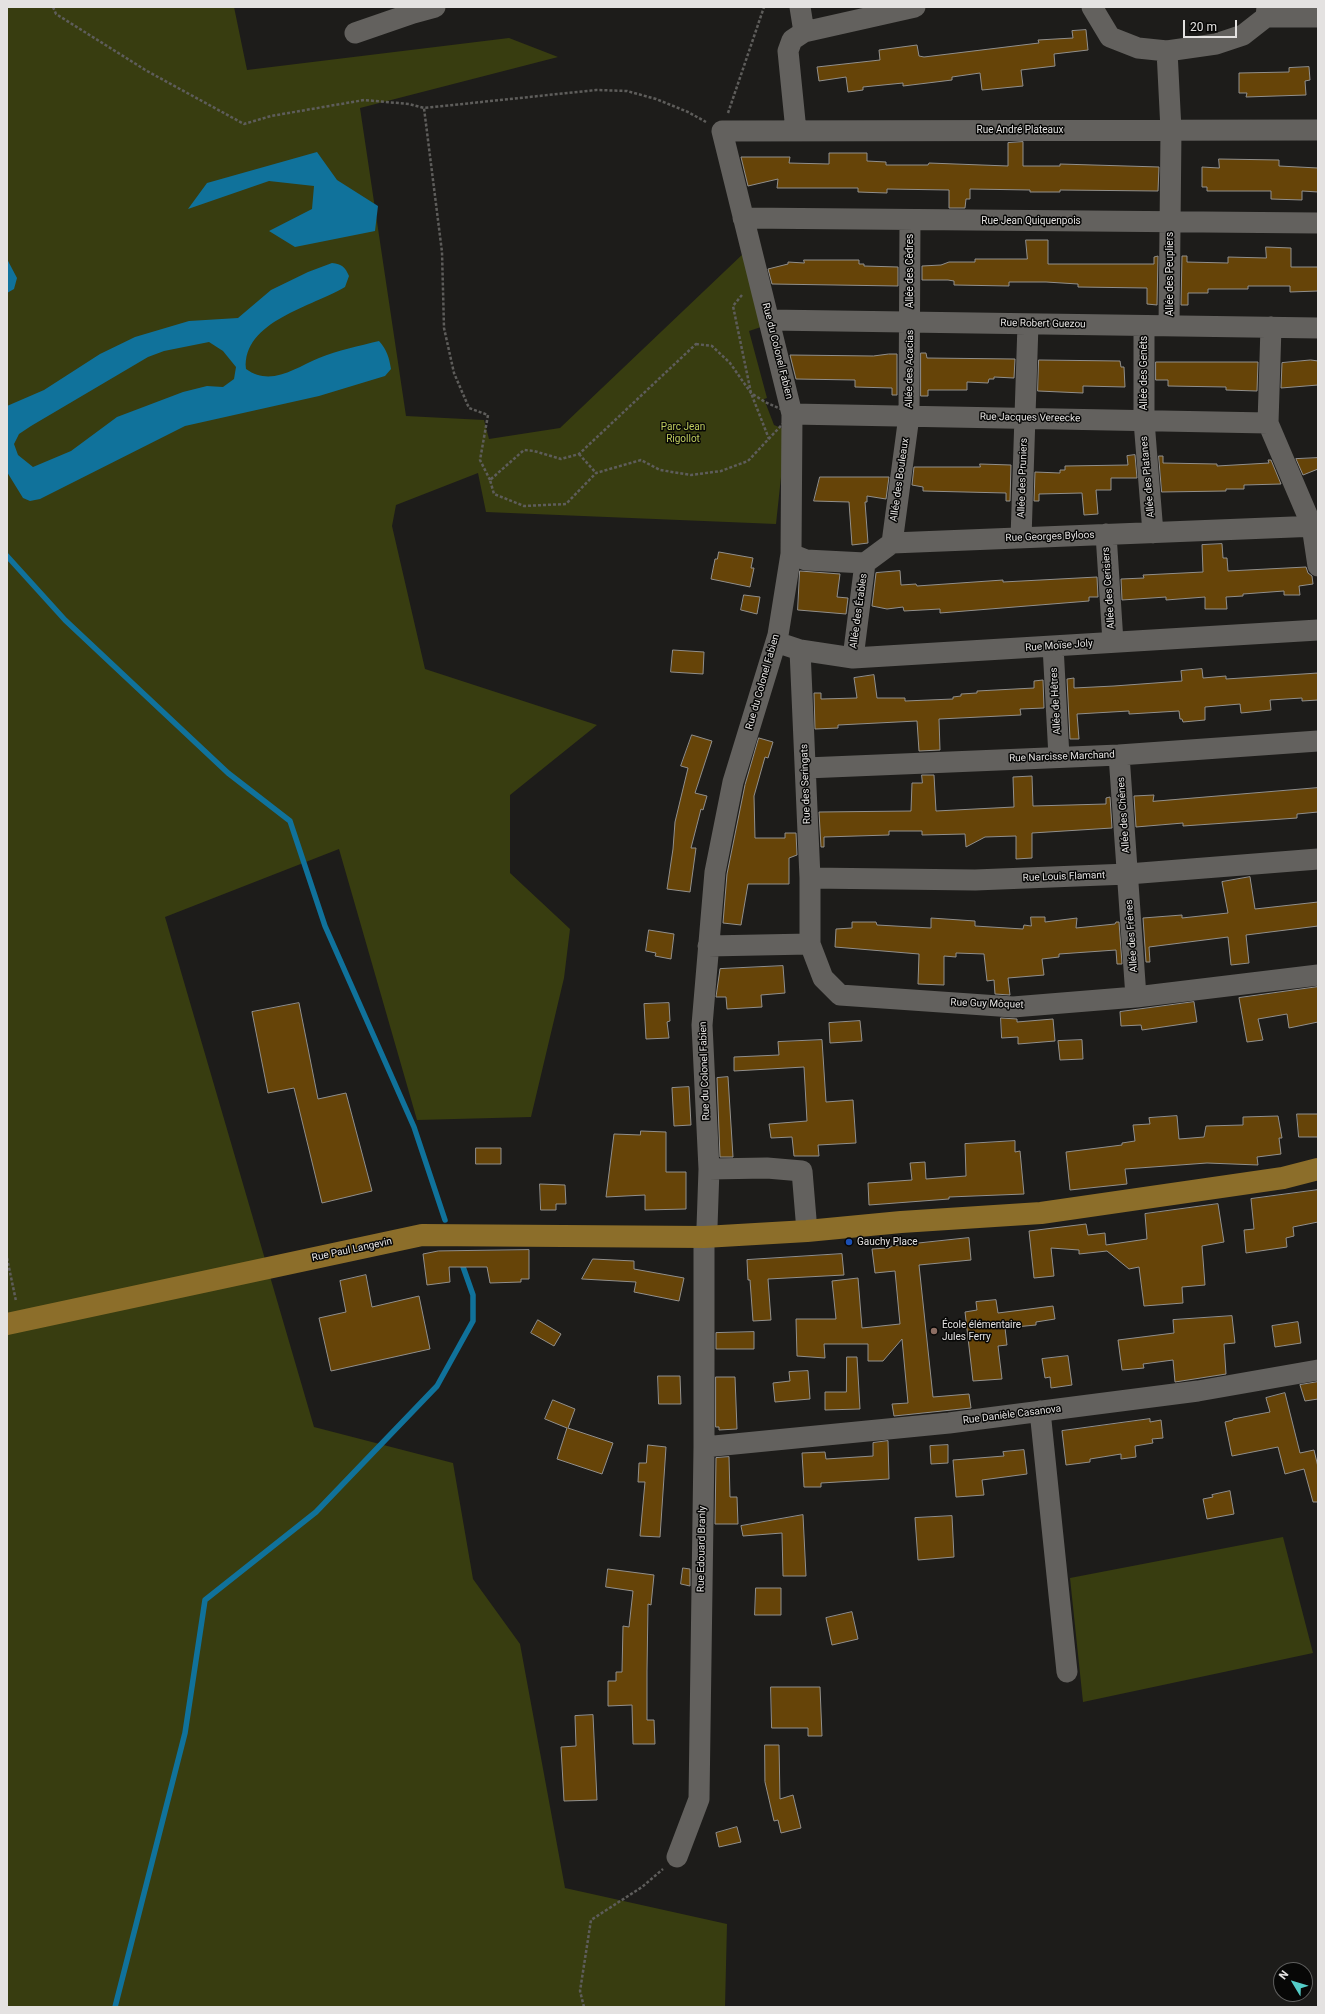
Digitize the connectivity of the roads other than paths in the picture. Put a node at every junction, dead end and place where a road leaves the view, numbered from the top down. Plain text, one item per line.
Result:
1 (435, 7) edge
2 (800, 7) edge
3 (915, 7) edge
4 (1092, 7) edge
5 (1267, 12) edge
6 (1318, 17) edge
7 (804, 32) junction
8 (356, 33) dead end
9 (1167, 51) junction
10 (796, 130) junction
11 (1171, 130) junction
12 (1318, 130) edge
13 (722, 131) joint
14 (744, 218) junction
15 (910, 220) junction
16 (1170, 222) junction
17 (1318, 223) edge
18 (769, 320) junction
19 (910, 322) junction
20 (1028, 324) junction
21 (1144, 326) junction
22 (1169, 326) junction
23 (1271, 328) junction
24 (1318, 328) edge
25 (792, 414) junction
26 (909, 416) junction
27 (1025, 418) junction
28 (1144, 420) junction
29 (1268, 423) junction
30 (1315, 526) edge
31 (1153, 533) junction
32 (1106, 534) junction
33 (1021, 538) junction
34 (892, 543) junction
35 (791, 554) junction
36 (865, 563) junction
37 (1318, 566) edge
38 (1318, 630) edge
39 (776, 642) junction
40 (1113, 642) junction
41 (1053, 646) junction
42 (800, 650) junction
43 (853, 658) junction
44 (1318, 741) edge
45 (1119, 755) junction
46 (1059, 757) junction
47 (806, 768) junction
48 (1318, 859) edge
49 (1128, 874) junction
50 (810, 878) junction
51 (810, 944) junction
52 (708, 946) junction
53 (1318, 976) edge
54 (1136, 997) junction
55 (709, 1169) junction
56 (1318, 1169) edge
57 (807, 1231) junction
58 (704, 1237) junction
59 (14, 1323) edge
60 (1318, 1370) edge
61 (1040, 1411) junction
62 (704, 1447) junction
63 (1067, 1672) dead end
64 (677, 1857) road end

1 - 8 street
2 - 7 street
3 - 7 street
4 - 9 street
5 - 6 street
5 - 9 street
7 - 10 street
9 - 11 street, Allée des Peupliers
10 - 11 street, Rue André Plateaux
10 - 13 street, Rue André Plateaux
11 - 12 street, Rue André Plateaux
11 - 16 street, Allée des Peupliers
13 - 14 street, Rue du Colonel Fabien
14 - 15 street, Rue Jean Quiquenpois
14 - 18 street, Rue du Colonel Fabien
15 - 16 street, Rue Jean Quiquenpois
15 - 19 street, Allée des Cèdres
16 - 17 street, Rue Jean Quiquenpois
16 - 22 street, Allée des Peupliers
18 - 19 street, Rue Robert Guezou
18 - 25 street, Rue du Colonel Fabien
19 - 20 street, Rue Robert Guezou
19 - 26 street, Allée des Acacias
20 - 21 street, Rue Robert Guezou
20 - 27 street, Allée des Pruniers
21 - 22 street, Rue Robert Guezou
21 - 28 street, Allée des Genêts
22 - 23 street, Rue Robert Guezou
23 - 24 street, Rue Robert Guezou
23 - 29 street
25 - 26 street, Rue Jacques Vereecke
25 - 35 street, Rue du Colonel Fabien
26 - 27 street, Rue Jacques Vereecke
26 - 34 street, Allée des Bouleaux
27 - 28 street, Rue Jacques Vereecke
27 - 33 street, Allée des Pruniers
28 - 29 street, Rue Jacques Vereecke
28 - 31 street, Allée des Platanes
29 - 30 street
30 - 31 street, Rue Georges Byloos
30 - 37 street
31 - 32 street, Rue Georges Byloos
32 - 33 street, Rue Georges Byloos
32 - 40 street, Allée des Cerisiers
33 - 34 street, Rue Georges Byloos
34 - 36 street
35 - 36 street
35 - 39 street, Rue du Colonel Fabien
36 - 43 street, Allée des Érables
38 - 40 street, Rue Moïse Joly
39 - 42 street
39 - 52 street, Rue du Colonel Fabien
40 - 41 street, Rue Moïse Joly
41 - 43 street, Rue Moïse Joly
41 - 46 street, Allée de Hêtres
42 - 43 street, Rue Moïse Joly
42 - 47 street, Rue des Seringats
44 - 45 street, Rue Narcisse Marchand
45 - 46 street, Rue Narcisse Marchand
45 - 49 street, Allée des Chênes
46 - 47 street, Rue Narcisse Marchand
47 - 50 street, Rue des Seringats
48 - 49 street, Rue Louis Flamant
49 - 50 street, Rue Louis Flamant
49 - 54 street, Allée des Frênes
50 - 51 street, Rue des Seringats
51 - 52 street
51 - 54 street, Rue Guy Môquet
52 - 55 street, Rue du Colonel Fabien
53 - 54 street, Rue Guy Môquet
55 - 57 street
55 - 58 street, Rue du Colonel Fabien
56 - 57 main road, Rue Paul Langevin
57 - 58 main road, Rue Paul Langevin
58 - 59 main road, Rue Paul Langevin
58 - 62 street, Rue Edouard Branly
60 - 61 street, Rue Danièle Casanova
61 - 62 street, Rue Danièle Casanova
61 - 63 street
62 - 64 street, Rue Edouard Branly

